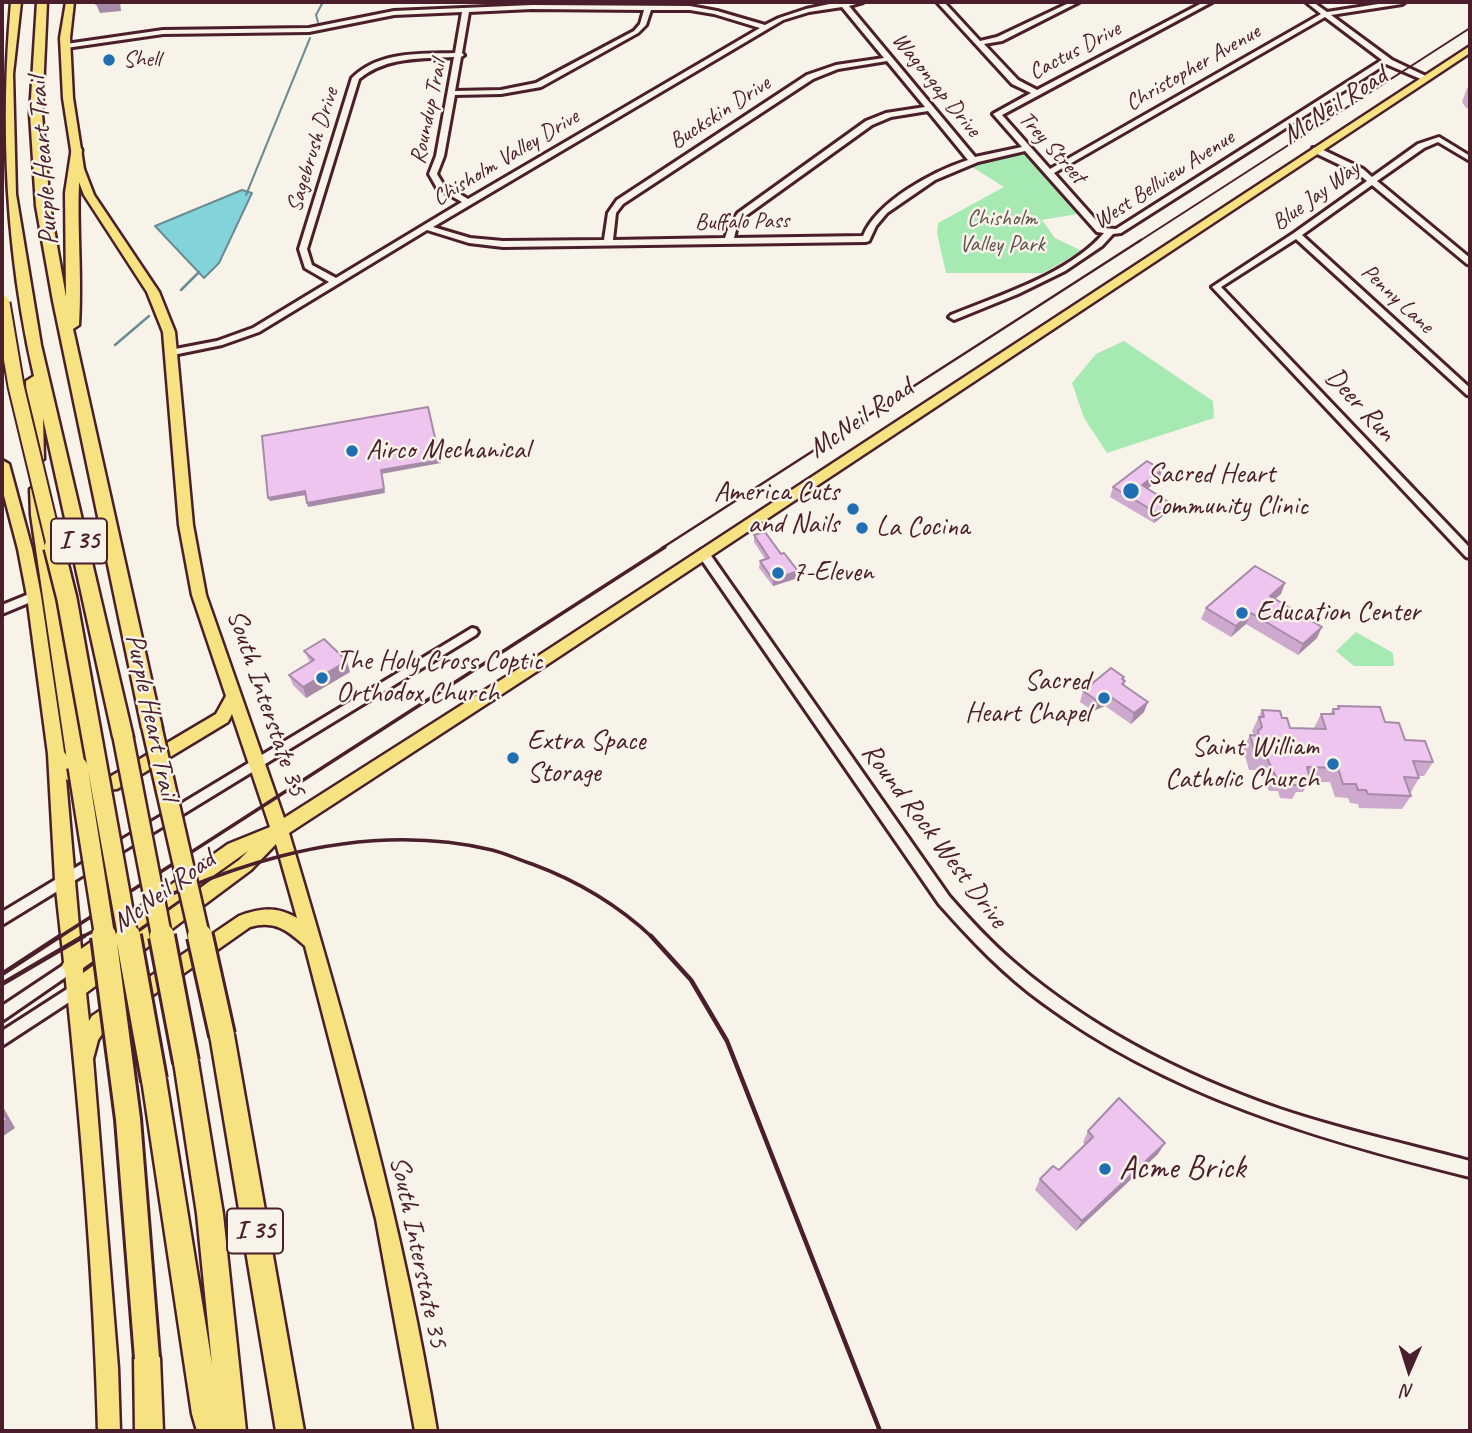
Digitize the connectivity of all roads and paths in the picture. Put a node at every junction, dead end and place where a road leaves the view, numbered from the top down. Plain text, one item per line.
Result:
1 (16, 2) edge
2 (42, 2) edge
3 (70, 2) edge
4 (860, 2) edge
5 (940, 2) edge
6 (1076, 2) edge
7 (1209, 2) edge
8 (1310, 2) edge
9 (1402, 2) edge
10 (843, 3) edge
11 (648, 7) junction
12 (466, 11) junction
13 (1326, 14) junction
14 (766, 28) junction
15 (979, 43) junction
16 (66, 46) junction
17 (1369, 46) junction
18 (1470, 49) edge
19 (460, 55) junction
20 (889, 59) junction
21 (1387, 60) junction
22 (1398, 66) junction
23 (1372, 69) junction
24 (1407, 69) junction
25 (1426, 78) junction
26 (452, 93) junction
27 (1037, 93) junction
28 (930, 108) junction
29 (997, 114) joint
30 (1027, 148) junction
31 (76, 150) junction
32 (1316, 150) junction
33 (1470, 159) edge
34 (973, 160) junction
35 (1049, 173) junction
36 (1372, 179) junction
37 (468, 202) junction
38 (426, 228) junction
39 (1110, 232) junction
40 (1297, 234) junction
41 (729, 242) junction
42 (608, 243) junction
43 (1470, 262) edge
44 (336, 282) junction
45 (1216, 287) joint
46 (2, 303) edge
47 (954, 317) dead end
48 (71, 340) junction
49 (34, 345) junction
50 (173, 352) junction
51 (1470, 393) edge
52 (2, 464) edge
53 (703, 553) junction
54 (1470, 554) edge
55 (34, 596) junction
56 (2, 610) edge
57 (472, 632) dead end
58 (234, 696) junction
59 (56, 754) junction
60 (257, 762) junction
61 (280, 830) junction
62 (64, 880) junction
63 (2, 919) edge
64 (313, 942) junction
65 (72, 966) junction
66 (75, 990) junction
67 (2, 1014) edge
68 (2, 1039) edge
69 (84, 1062) junction
70 (1470, 1169) edge
71 (290, 1430) edge
72 (109, 1431) edge
73 (149, 1431) edge
74 (211, 1431) edge
75 (232, 1431) edge
76 (426, 1431) edge

1 - 49 highway, Purple Heart Trail / I 35
2 - 48 highway, Purple Heart Trail / I 35
3 - 16 main road, South Interstate 35
4 - 10 street, Chisholm Valley Drive
5 - 15 street
6 - 15 street
7 - 27 street, Cactus Drive
8 - 13 street
9 - 13 street, Christopher Avenue
10 - 14 street, Chisholm Valley Drive
10 - 20 street, Wagongap Drive
11 - 12 street
11 - 14 street
11 - 26 street
12 - 16 street
12 - 19 street, Roundup Trail
13 - 17 street
13 - 35 street, Christopher Avenue
14 - 37 street, Chisholm Valley Drive
15 - 27 street
16 - 31 main road, South Interstate 35
17 - 21 street
17 - 24 street
18 - 25 main road, McNeil Road
19 - 26 street, Roundup Trail
19 - 44 street, Sagebrush Drive
20 - 28 street, Wagongap Drive
20 - 42 street, Buckskin Drive
21 - 22 street
21 - 23 street, West Bellview Avenue
22 - 23 street
22 - 24 street
23 - 39 street, West Bellview Avenue
24 - 25 street
25 - 32 main road, McNeil Road
26 - 37 street, Roundup Trail
27 - 29 street, Cactus Drive
28 - 34 street, Wagongap Drive
28 - 41 street
29 - 30 street, Trey Street
30 - 34 street, Buffalo Pass
30 - 35 street, Trey Street
31 - 48 highway
31 - 50 main road, South Interstate 35
32 - 36 street
32 - 53 main road, McNeil Road
33 - 36 street, Blue Jay Way
34 - 41 street, Buffalo Pass
35 - 39 street, Trey Street
36 - 40 street, Blue Jay Way
36 - 43 street
37 - 38 street, Chisholm Valley Drive
38 - 42 street, Buffalo Pass
38 - 44 street, Chisholm Valley Drive
39 - 47 street, West Bellview Avenue
40 - 45 street, Blue Jay Way
40 - 51 street, Penny Lane
41 - 42 street, Buffalo Pass
44 - 50 street, Chisholm Valley Drive
45 - 54 street, Deer Run
46 - 74 highway, bridge
48 - 71 highway, Purple Heart Trail / I 35, bridge
49 - 73 highway, bridge
49 - 75 highway, Purple Heart Trail / I 35, bridge
50 - 58 main road, South Interstate 35
52 - 55 main road
53 - 61 main road, McNeil Road
53 - 70 street, Round Rock West Drive
55 - 56 street
55 - 59 main road
57 - 60 street
58 - 59 main road
58 - 60 main road, South Interstate 35
59 - 62 main road
60 - 61 main road, South Interstate 35
60 - 62 street
61 - 64 main road, South Interstate 35
61 - 65 main road, McNeil Road
61 - 66 main road, McNeil Road
62 - 63 street
62 - 65 main road
64 - 69 main road
64 - 76 main road, South Interstate 35
65 - 66 main road
65 - 67 street
66 - 68 street
66 - 69 main road
69 - 72 main road

